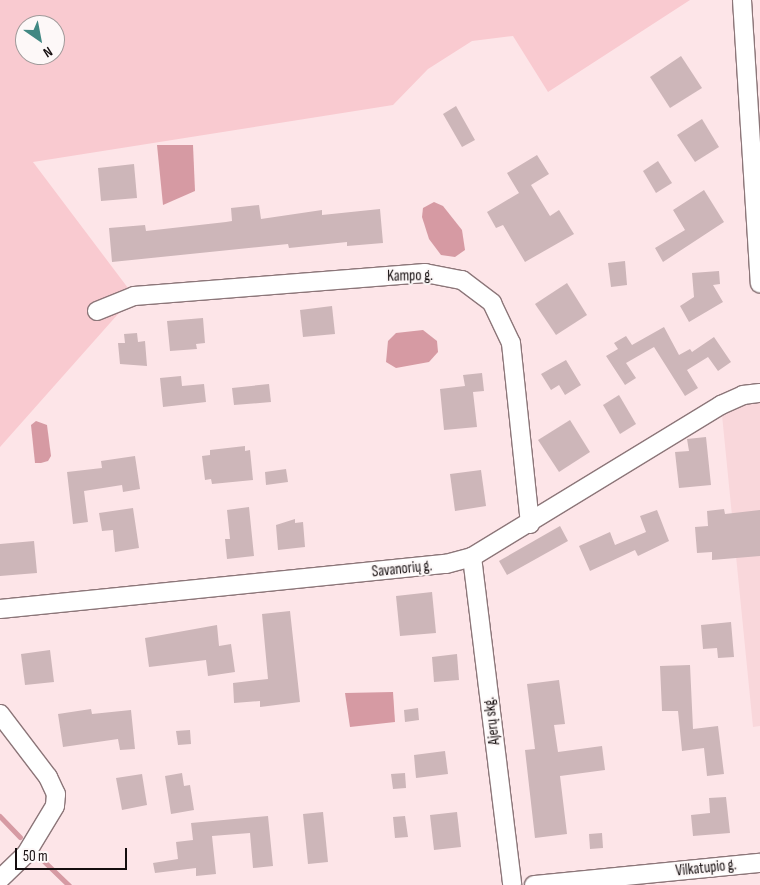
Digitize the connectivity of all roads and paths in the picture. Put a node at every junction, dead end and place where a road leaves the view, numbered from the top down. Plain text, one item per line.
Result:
1 (742, 0) edge
2 (760, 283) edge
3 (97, 311) dead end
4 (760, 393) edge
5 (530, 524) junction
6 (472, 557) junction
7 (0, 609) edge
8 (0, 714) edge
9 (760, 863) edge
10 (0, 879) edge
11 (512, 885) edge
12 (534, 885) edge

1 - 2 street
3 - 5 street, Kampo g.
4 - 5 street, Savanorių g.
5 - 6 street, Savanorių g.
6 - 7 street, Savanorių g.
6 - 11 street, Ajerų skg.
8 - 10 street
9 - 12 street, Vilkatupio g.

